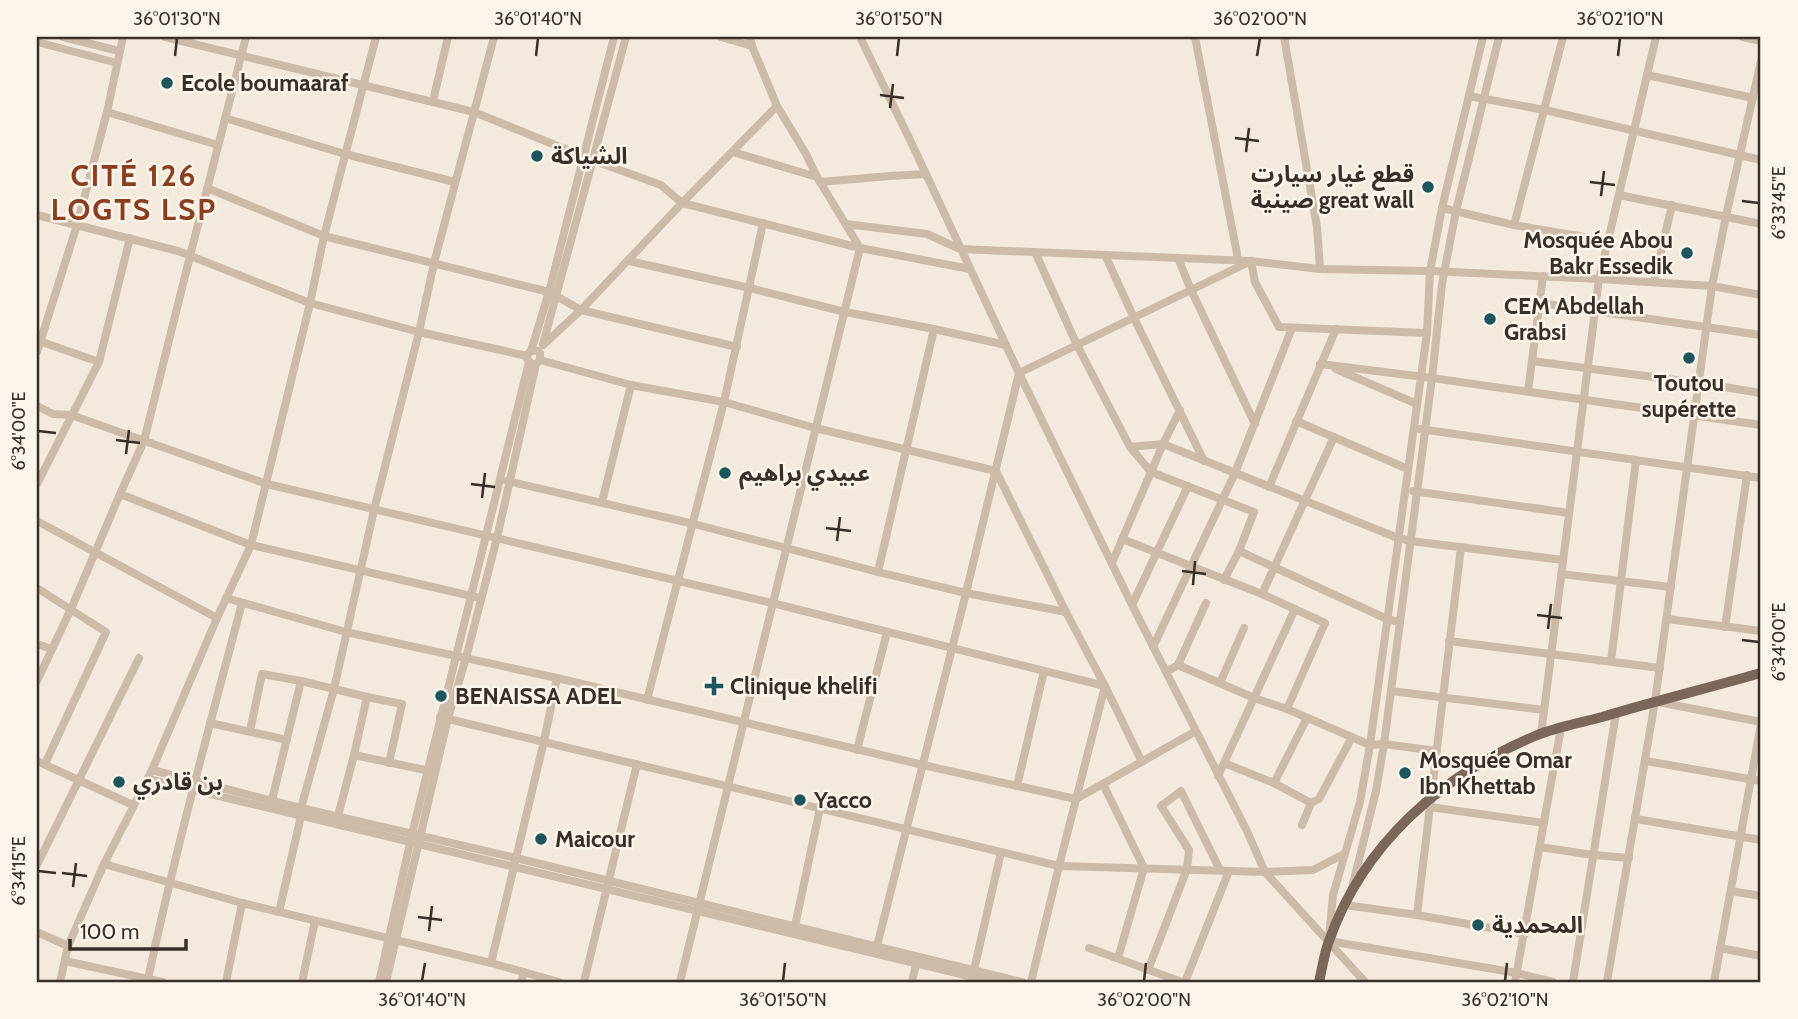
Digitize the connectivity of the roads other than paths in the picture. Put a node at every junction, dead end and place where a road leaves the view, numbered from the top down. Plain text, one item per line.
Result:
1 (63, 37) edge
2 (123, 37) edge
3 (165, 37) edge
4 (246, 37) edge
5 (376, 37) edge
6 (448, 37) edge
7 (494, 37) edge
8 (614, 37) edge
9 (626, 37) edge
10 (721, 37) edge
11 (860, 37) edge
12 (1195, 37) edge
13 (1284, 37) edge
14 (1483, 37) edge
15 (1499, 37) edge
16 (1563, 37) edge
17 (1656, 37) edge
18 (1743, 37) edge
19 (751, 41) edge
20 (1761, 41) edge
21 (37, 42) edge
22 (119, 51) junction
23 (242, 55) junction
24 (1761, 61) edge
25 (117, 63) junction
26 (1647, 75) junction
27 (363, 86) junction
28 (1469, 96) junction
29 (1753, 98) junction
30 (1484, 99) junction
31 (433, 101) junction
32 (777, 106) junction
33 (1545, 110) junction
34 (107, 112) junction
35 (474, 113) junction
36 (225, 118) junction
37 (1634, 130) junction
38 (218, 145) junction
39 (733, 152) junction
40 (345, 154) junction
41 (1740, 155) junction
42 (582, 156) junction
43 (592, 160) junction
44 (1761, 160) edge
45 (926, 174) junction
46 (818, 179) junction
47 (455, 182) junction
48 (207, 188) junction
49 (1619, 195) junction
50 (682, 203) junction
51 (1672, 205) junction
52 (1442, 208) junction
53 (1456, 211) junction
54 (37, 215) edge
55 (1726, 216) junction
56 (763, 223) junction
57 (846, 224) junction
58 (1761, 224) edge
59 (78, 225) junction
60 (1514, 225) junction
61 (324, 236) junction
62 (130, 238) junction
63 (1608, 241) junction
64 (860, 247) junction
65 (960, 249) junction
66 (1034, 252) junction
67 (1105, 255) junction
68 (190, 256) junction
69 (1178, 258) junction
70 (629, 261) junction
71 (1251, 261) junction
72 (434, 263) junction
73 (1239, 264) junction
74 (970, 269) junction
75 (1320, 269) junction
76 (1430, 271) junction
77 (1444, 272) junction
78 (1543, 276) junction
79 (1600, 279) junction
80 (1654, 282) junction
81 (1712, 286) junction
82 (750, 288) junction
83 (1191, 290) junction
84 (553, 294) junction
85 (1761, 295) edge
86 (310, 303) junction
87 (1540, 303) junction
88 (581, 310) junction
89 (1595, 310) junction
90 (845, 312) junction
91 (1134, 318) junction
92 (1707, 326) junction
93 (1292, 327) junction
94 (934, 329) junction
95 (1336, 329) junction
96 (419, 332) junction
97 (1427, 332) junction
98 (1761, 335) edge
99 (39, 340) edge
100 (1006, 345) junction
101 (1077, 345) junction
102 (737, 347) junction
103 (37, 352) edge
104 (535, 356) junction
105 (1532, 361) junction
106 (99, 362) junction
107 (1324, 364) junction
108 (1588, 368) junction
109 (1019, 373) junction
110 (1421, 376) junction
111 (1433, 378) junction
112 (1699, 383) junction
113 (631, 385) junction
114 (1528, 391) junction
115 (1761, 394) edge
116 (1584, 399) junction
117 (724, 401) junction
118 (1417, 404) junction
119 (37, 406) edge
120 (1180, 410) junction
121 (71, 415) junction
122 (1695, 415) junction
123 (1297, 421) junction
124 (1255, 424) junction
125 (1761, 425) edge
126 (1414, 427) junction
127 (815, 428) junction
128 (1426, 429) junction
129 (1334, 437) junction
130 (144, 441) junction
131 (1163, 444) junction
132 (1130, 447) junction
133 (905, 451) junction
134 (1577, 452) junction
135 (1636, 460) junction
136 (1204, 461) junction
137 (1688, 466) junction
138 (1408, 469) junction
139 (996, 471) junction
140 (1151, 472) junction
141 (1234, 473) junction
142 (1747, 475) junction
143 (1761, 478) edge
144 (499, 479) junction
145 (509, 482) junction
146 (37, 484) edge
147 (267, 484) junction
148 (1188, 486) junction
149 (1269, 487) junction
150 (1405, 490) junction
151 (1417, 492) junction
152 (120, 494) junction
153 (1222, 499) junction
154 (1305, 501) junction
155 (602, 502) junction
156 (374, 510) junction
157 (1569, 513) junction
158 (37, 521) edge
159 (694, 524) junction
160 (485, 534) junction
161 (496, 538) junction
162 (1398, 538) junction
163 (1122, 539) junction
164 (1411, 541) junction
165 (251, 545) junction
166 (1461, 547) junction
167 (787, 549) junction
168 (1238, 551) junction
169 (94, 552) junction
170 (1157, 553) junction
171 (1563, 561) junction
172 (1112, 563) junction
173 (1190, 567) junction
174 (1275, 568) junction
175 (361, 570) junction
176 (878, 572) junction
177 (1561, 574) junction
178 (1224, 580) junction
179 (678, 581) junction
180 (1621, 581) junction
181 (1671, 587) junction
182 (37, 588) edge
183 (966, 593) junction
184 (1262, 594) junction
185 (470, 596) junction
186 (226, 598) junction
187 (480, 598) junction
188 (242, 603) junction
189 (772, 603) junction
190 (1206, 603) dead end
191 (1132, 605) junction
192 (71, 609) junction
193 (1295, 609) junction
194 (1066, 612) junction
195 (218, 618) junction
196 (1667, 619) junction
197 (1387, 620) junction
198 (1400, 622) junction
199 (1725, 627) junction
200 (1244, 628) dead end
201 (1761, 631) edge
202 (346, 632) junction
203 (887, 632) junction
204 (1449, 641) junction
205 (37, 643) edge
206 (1153, 647) junction
207 (952, 648) junction
208 (52, 649) junction
209 (1551, 654) junction
210 (455, 656) junction
211 (139, 658) dead end
212 (466, 658) junction
213 (1611, 661) junction
214 (1178, 665) junction
215 (1660, 668) junction
216 (1044, 671) junction
217 (1166, 672) junction
218 (1761, 673) edge
219 (557, 678) junction
220 (37, 681) edge
221 (301, 681) junction
222 (1220, 682) junction
223 (1105, 686) junction
224 (334, 689) junction
225 (1391, 691) junction
226 (367, 697) junction
227 (1254, 698) junction
228 (1443, 698) junction
229 (647, 700) junction
230 (1655, 701) junction
231 (1287, 709) junction
232 (1544, 710) junction
233 (1616, 713) junction
234 (444, 718) junction
235 (1307, 718) junction
236 (210, 723) junction
237 (743, 723) junction
238 (1761, 723) edge
239 (1561, 728) junction
240 (250, 732) junction
241 (1196, 732) junction
242 (1541, 734) junction
243 (1352, 737) junction
244 (287, 740) junction
245 (544, 741) junction
246 (1384, 744) junction
247 (1370, 745) junction
248 (857, 750) junction
249 (1437, 751) junction
250 (354, 755) junction
251 (1646, 761) junction
252 (41, 762) edge
253 (390, 762) junction
254 (1142, 762) junction
255 (1224, 763) junction
256 (636, 764) junction
257 (923, 765) junction
258 (432, 772) junction
259 (150, 774) junction
260 (1218, 776) junction
261 (78, 779) junction
262 (1756, 780) edge
263 (1103, 783) junction
264 (1274, 783) junction
265 (193, 785) junction
266 (727, 786) junction
267 (1017, 786) junction
268 (1432, 796) junction
269 (1076, 799) junction
270 (1311, 803) junction
271 (271, 804) junction
272 (133, 805) junction
273 (1430, 807) junction
274 (820, 808) junction
275 (301, 812) junction
276 (338, 816) junction
277 (1636, 819) junction
278 (1544, 823) junction
279 (1302, 825) dead end
280 (907, 829) junction
281 (1741, 836) junction
282 (415, 839) junction
283 (1761, 840) edge
284 (1541, 847) junction
285 (1001, 852) junction
286 (1344, 854) junction
287 (1593, 855) junction
288 (516, 858) junction
289 (1629, 858) junction
290 (104, 864) junction
291 (37, 866) edge
292 (1059, 866) junction
293 (515, 868) junction
294 (1144, 868) junction
295 (1187, 869) junction
296 (1225, 870) junction
297 (1265, 872) junction
298 (168, 883) junction
299 (607, 885) junction
300 (1731, 891) junction
301 (1350, 895) junction
302 (1761, 896) edge
303 (242, 904) junction
304 (1345, 905) junction
305 (698, 907) junction
306 (279, 912) junction
307 (1417, 915) junction
308 (315, 921) junction
309 (795, 926) junction
310 (37, 932) edge
311 (1525, 933) junction
312 (392, 939) junction
313 (1329, 941) junction
314 (68, 946) junction
315 (877, 946) junction
316 (1089, 948) dead end
317 (1720, 948) junction
318 (1761, 956) edge
319 (1118, 958) junction
320 (65, 961) junction
321 (491, 963) junction
322 (916, 964) junction
323 (974, 970) junction
324 (1148, 970) junction
325 (524, 972) junction
326 (1516, 978) edge
327 (148, 979) junction
328 (996, 980) edge
329 (60, 982) edge
330 (162, 982) edge
331 (226, 982) edge
332 (302, 982) edge
333 (379, 982) edge
334 (386, 982) edge
335 (521, 982) edge
336 (559, 982) edge
337 (584, 982) edge
338 (680, 982) edge
339 (912, 982) edge
340 (1022, 982) edge
341 (1031, 982) edge
342 (1183, 982) edge
343 (1319, 982) edge
344 (1365, 982) edge
345 (1553, 982) edge
346 (1573, 982) edge
347 (1607, 982) edge
348 (1714, 982) edge

1 - 22 street
2 - 22 street
3 - 23 street
4 - 23 street
5 - 27 street
6 - 31 street
7 - 35 street
8 - 42 street
9 - 43 street
10 - 19 street
11 - 45 street
12 - 73 street
13 - 75 street
14 - 28 street
15 - 30 street
16 - 33 street
17 - 26 street
18 - 20 street
19 - 32 street
21 - 25 street
22 - 25 street
23 - 27 street
23 - 36 street
24 - 29 street
25 - 34 street
26 - 29 street
26 - 37 street
27 - 31 street
27 - 40 street
28 - 30 street
28 - 52 street
29 - 41 street
30 - 33 street
30 - 53 street
31 - 35 street
32 - 39 street
32 - 46 street
33 - 37 street
33 - 60 street
34 - 38 street
34 - 59 street
35 - 42 street
35 - 47 street
36 - 38 street
36 - 40 street
37 - 41 street
37 - 49 street
38 - 48 street
39 - 46 street
39 - 50 street
40 - 47 street
40 - 61 street
41 - 44 street
41 - 55 street
42 - 43 street
42 - 84 street
43 - 50 street
43 - 84 street
45 - 46 street
45 - 65 street
46 - 57 street
47 - 72 street
48 - 61 street
48 - 68 street
49 - 51 street
49 - 63 street
50 - 56 street
50 - 70 street
51 - 55 street
51 - 80 street
52 - 53 street
52 - 76 street
53 - 60 street
53 - 77 street
54 - 59 street
55 - 58 street
55 - 81 street
56 - 64 street
56 - 82 street
57 - 64 street
57 - 65 street
59 - 62 street
59 - 99 street
60 - 63 street
61 - 72 street
61 - 86 street
62 - 68 street
62 - 106 street
63 - 79 street
64 - 74 street
64 - 90 street
65 - 66 street
65 - 74 street
66 - 67 street
66 - 101 street
67 - 69 street
67 - 91 street
68 - 86 street
68 - 130 street
69 - 73 street
69 - 83 street
70 - 82 street
70 - 88 street
71 - 73 street
71 - 75 street
71 - 93 street
72 - 84 street
72 - 96 street
73 - 83 street
74 - 100 street
75 - 76 street
76 - 77 street
76 - 97 street
77 - 78 street
77 - 111 street
78 - 79 street
78 - 87 street
79 - 80 street
79 - 89 street
80 - 81 street
81 - 85 street
81 - 92 street
82 - 90 street
82 - 102 street
83 - 91 street
83 - 124 street
84 - 88 street
84 - 104 street
84 - 104 street
86 - 96 street
86 - 147 street
87 - 89 street
87 - 105 street
88 - 102 street
88 - 104 street
89 - 92 street
89 - 108 street
90 - 94 street
90 - 127 street
91 - 101 street
91 - 120 street
92 - 98 street
92 - 112 street
93 - 95 street
93 - 124 street
94 - 100 street
94 - 133 street
95 - 97 street
95 - 107 street
96 - 104 street
96 - 156 street
97 - 110 street
99 - 103 street
99 - 106 street
100 - 109 street
101 - 109 street
101 - 132 street
102 - 117 street
104 - 113 street
104 - 144 street
104 - 145 street
105 - 108 street
105 - 114 street
106 - 121 street
107 - 110 street
107 - 118 street
107 - 123 street
108 - 112 street
108 - 116 street
109 - 139 street
109 - 172 street
110 - 111 street
110 - 118 street
111 - 114 street
111 - 128 street
112 - 115 street
112 - 122 street
113 - 117 street
113 - 155 street
114 - 116 street
116 - 122 street
116 - 134 street
117 - 127 street
117 - 159 street
118 - 126 street
119 - 121 street
120 - 131 street
120 - 136 street
121 - 130 street
121 - 146 street
122 - 125 street
122 - 137 street
123 - 129 street
123 - 149 street
124 - 141 street
126 - 128 street
126 - 138 street
127 - 133 street
127 - 167 street
128 - 134 street
128 - 151 street
129 - 138 street
129 - 154 street
130 - 147 street
130 - 152 street
131 - 132 street
131 - 136 street
131 - 140 street
132 - 140 street
133 - 139 street
133 - 176 street
134 - 135 street
134 - 157 street
135 - 137 street
135 - 180 street
136 - 141 street
137 - 142 street
137 - 181 street
138 - 150 street
139 - 183 street
139 - 194 street
140 - 148 street
140 - 163 street
141 - 149 street
141 - 153 street
142 - 143 street
142 - 199 street
144 - 145 street
144 - 160 street
145 - 155 street
145 - 161 street
147 - 156 street
147 - 165 street
148 - 153 street
148 - 170 street
149 - 154 street
150 - 151 street
150 - 162 street
151 - 157 street
151 - 164 street
152 - 165 street
152 - 169 street
153 - 168 street
153 - 173 street
154 - 162 street
154 - 174 street
155 - 159 street
156 - 160 street
156 - 175 street
157 - 171 street
158 - 169 street
159 - 167 street
159 - 179 street
160 - 161 street
160 - 185 street
161 - 179 street
161 - 187 street
162 - 164 street
162 - 197 street
163 - 170 street
163 - 172 street
164 - 166 street
164 - 198 street
165 - 175 street
165 - 186 street
166 - 171 street
166 - 204 street
167 - 176 street
167 - 189 street
168 - 174 street
168 - 178 street
169 - 192 street
169 - 195 street
170 - 173 street
170 - 191 street
171 - 177 street
172 - 191 street
173 - 178 street
173 - 206 street
174 - 184 street
174 - 197 street
175 - 185 street
175 - 202 street
176 - 183 street
177 - 180 street
177 - 209 street
178 - 184 street
179 - 189 street
179 - 229 street
180 - 181 street
180 - 213 street
181 - 196 street
182 - 192 street
183 - 194 street
183 - 207 street
184 - 193 street
185 - 187 street
185 - 210 street
186 - 188 street
186 - 195 street
187 - 212 street
188 - 202 street
188 - 236 street
189 - 203 street
189 - 237 street
190 - 214 street
191 - 206 street
192 - 208 street
192 - 252 street
193 - 227 street
193 - 231 street
194 - 223 street
195 - 259 street
196 - 199 street
196 - 215 street
197 - 198 street
197 - 247 street
198 - 225 street
199 - 201 street
200 - 222 street
202 - 210 street
202 - 224 street
203 - 207 street
203 - 248 street
204 - 209 street
204 - 228 street
205 - 208 street
206 - 217 street
207 - 216 street
207 - 257 street
208 - 220 street
209 - 213 street
209 - 232 street
210 - 212 street
210 - 234 street
211 - 261 street
212 - 219 street
212 - 234 street
213 - 215 street
214 - 217 street
214 - 222 street
215 - 230 street
216 - 223 street
216 - 267 street
217 - 241 street
218 - 230 main road
219 - 229 street
219 - 245 street
221 - 224 street
221 - 240 street
221 - 244 street
222 - 227 street
223 - 254 street
223 - 269 street
224 - 226 street
224 - 275 street
225 - 228 street
225 - 246 street
226 - 250 street
226 - 253 street
227 - 231 street
227 - 255 street
228 - 232 street
228 - 249 street
229 - 237 street
230 - 233 main road
230 - 238 street
230 - 251 street
231 - 235 street
232 - 242 street
233 - 239 main road
233 - 287 street
234 - 245 street
234 - 258 street
235 - 243 street
235 - 264 street
236 - 240 street
236 - 265 street
237 - 248 street
237 - 266 street
238 - 262 street
239 - 242 main road
239 - 278 street
240 - 244 street
241 - 254 street
241 - 260 street
242 - 268 main road
243 - 247 street
243 - 270 street
244 - 271 street
245 - 256 street
245 - 288 street
246 - 247 street
246 - 249 street
246 - 301 street
247 - 286 street
248 - 257 street
249 - 268 street
250 - 253 street
250 - 276 street
251 - 262 street
251 - 277 street
252 - 261 street
253 - 258 street
254 - 263 street
255 - 260 street
255 - 264 street
256 - 266 street
256 - 299 street
257 - 267 street
257 - 280 street
258 - 282 street
259 - 265 street
259 - 272 street
260 - 297 street
261 - 272 street
261 - 291 street
262 - 281 street
263 - 269 street
263 - 294 street
264 - 270 street
265 - 271 street
265 - 298 street
266 - 274 street
266 - 305 street
267 - 269 street
268 - 273 street
268 - 301 main road
269 - 292 street
270 - 279 street
271 - 275 street
272 - 290 street
273 - 278 street
273 - 307 street
274 - 280 street
274 - 309 street
275 - 276 street
275 - 282 street
275 - 306 street
276 - 282 street
277 - 281 street
277 - 289 street
278 - 284 street
280 - 285 street
280 - 315 street
281 - 283 street
281 - 300 street
282 - 288 street
282 - 293 street
282 - 312 street
284 - 287 street
284 - 311 street
285 - 292 street
285 - 323 street
286 - 297 street
286 - 313 street
287 - 289 street
287 - 346 street
288 - 293 street
288 - 299 street
289 - 347 street
290 - 298 street
290 - 314 street
292 - 294 street
292 - 341 street
293 - 299 street
293 - 321 street
294 - 295 street
294 - 319 street
295 - 296 street
295 - 296 street
295 - 324 street
296 - 297 street
296 - 342 street
297 - 313 street
298 - 303 street
298 - 327 street
299 - 305 street
299 - 337 street
300 - 302 street
300 - 317 street
301 - 304 main road
303 - 306 street
303 - 331 street
304 - 307 street
304 - 313 main road
305 - 309 street
305 - 322 street
305 - 338 street
306 - 308 street
307 - 311 street
308 - 312 street
308 - 332 street
309 - 315 street
310 - 314 street
311 - 326 street
312 - 321 street
312 - 333 street
312 - 334 street
313 - 326 street
313 - 343 main road
313 - 344 street
314 - 320 street
315 - 323 street
316 - 319 street
317 - 318 street
317 - 348 street
319 - 324 street
320 - 327 street
320 - 329 street
321 - 325 street
322 - 328 street
322 - 339 street
323 - 328 street
324 - 342 street
325 - 335 street
325 - 336 street
326 - 345 street
327 - 330 street
328 - 340 street

